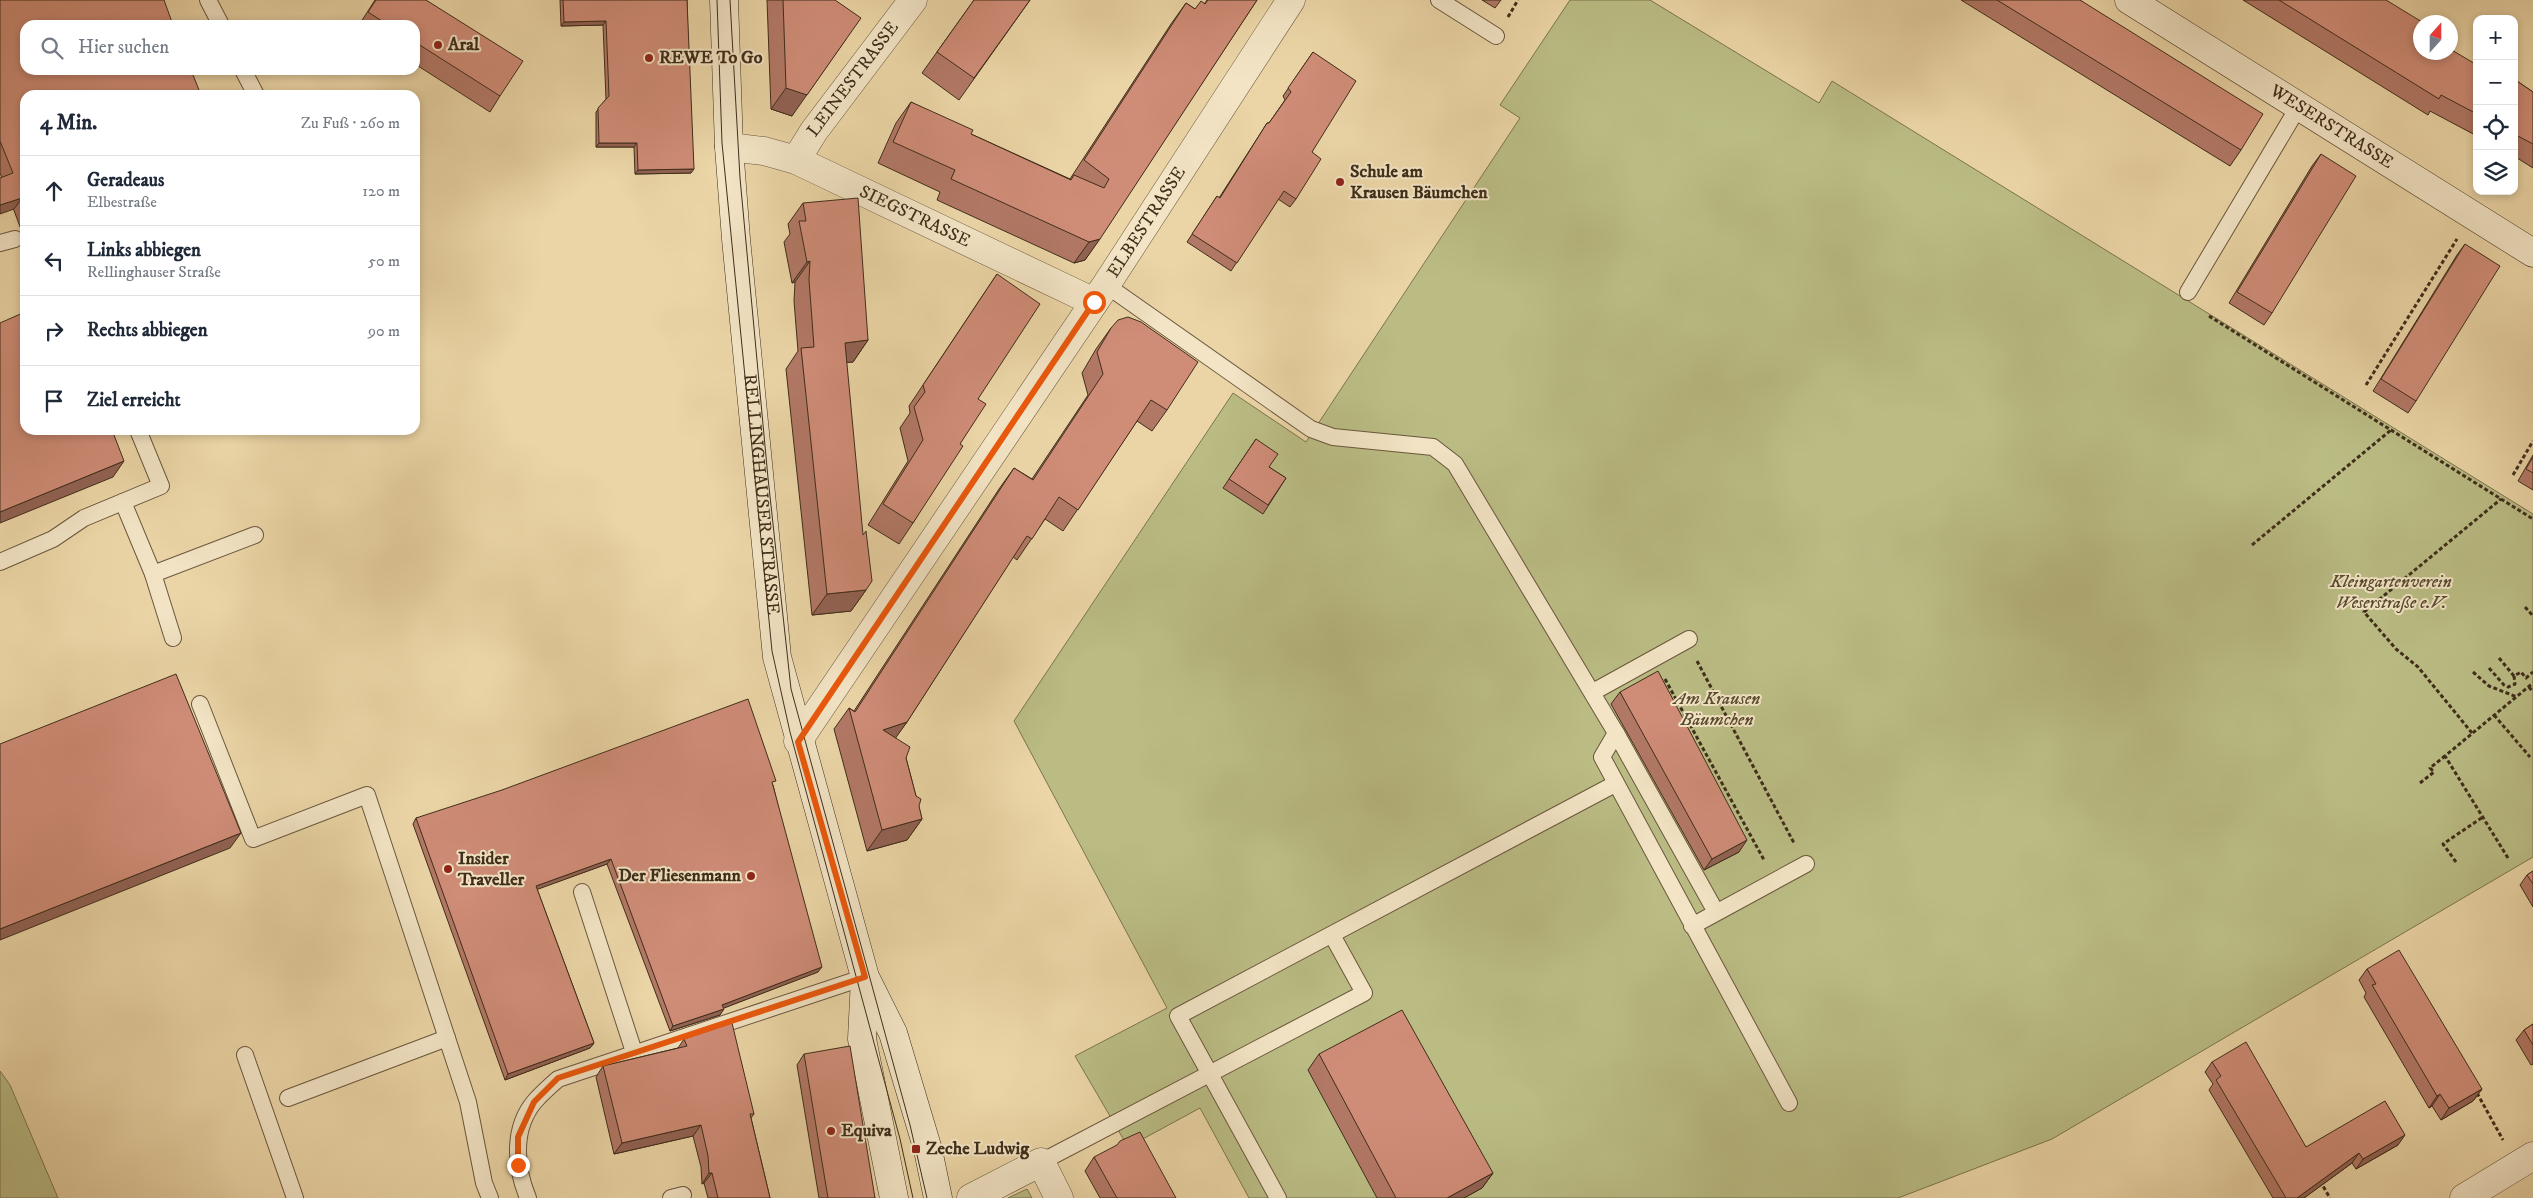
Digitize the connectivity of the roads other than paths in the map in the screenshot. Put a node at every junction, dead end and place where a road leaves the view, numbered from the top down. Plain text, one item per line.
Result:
1 (208, 0) edge
2 (724, 0) edge
3 (913, 0) edge
4 (1291, 0) edge
5 (1439, 0) edge
6 (2129, 0) edge
7 (218, 20) edge
8 (1496, 36) dead end
9 (246, 75) edge
10 (253, 90) edge
11 (2298, 106) junction
12 (729, 146) junction
13 (796, 160) junction
14 (2533, 253) edge
15 (2188, 292) dead end
16 (1100, 294) junction
17 (140, 435) edge
18 (123, 502) junction
19 (255, 536) dead end
20 (0, 562) edge
21 (153, 574) junction
22 (173, 638) dead end
23 (1687, 640) road end
24 (1593, 692) junction
25 (200, 704) dead end
26 (1616, 733) junction
27 (798, 742) junction
28 (1615, 784) junction
29 (1806, 864) road end
30 (582, 892) dead end
31 (1716, 912) junction
32 (1692, 926) junction
33 (1332, 935) junction
34 (865, 977) junction
35 (447, 1038) junction
36 (634, 1052) junction
37 (245, 1055) dead end
38 (1210, 1072) junction
39 (288, 1098) dead end
40 (1789, 1103) dead end
41 (2525, 1161) edge
42 (1041, 1162) junction
43 (296, 1198) edge
44 (490, 1198) edge
45 (528, 1198) edge
46 (894, 1198) edge
47 (938, 1198) edge
48 (971, 1198) edge
49 (1059, 1198) edge
50 (1278, 1198) edge
51 (2464, 1198) edge

1 - 7 lane
2 - 12 street, RELLINGHAUSER STRASSE
3 - 13 street, LEINESTRASSE
4 - 16 street, ELBESTRASSE
5 - 8 lane
6 - 11 street, WESERSTRASSE
9 - 10 lane
11 - 14 street, WESERSTRASSE
11 - 15 lane
12 - 13 street, SIEGSTRASSE
12 - 27 street, RELLINGHAUSER STRASSE
13 - 16 street, SIEGSTRASSE
16 - 24 lane
16 - 27 street, ELBESTRASSE
17 - 18 lane
18 - 20 lane
18 - 21 lane
19 - 21 lane
21 - 22 lane
23 - 24 lane
24 - 26 lane
25 - 35 lane
26 - 28 lane
26 - 31 lane
27 - 34 street, RELLINGHAUSER STRASSE
28 - 32 lane
28 - 33 lane
29 - 31 lane
30 - 36 lane
31 - 32 lane
32 - 40 lane
33 - 38 lane
33 - 38 lane
34 - 36 lane
34 - 46 street, RELLINGHAUSER STRASSE
34 - 47 street, RELLINGHAUSER STRASSE
35 - 39 lane
35 - 44 lane
36 - 45 lane
37 - 43 lane
38 - 42 lane
38 - 50 lane
41 - 51 street
42 - 48 street
42 - 49 street

